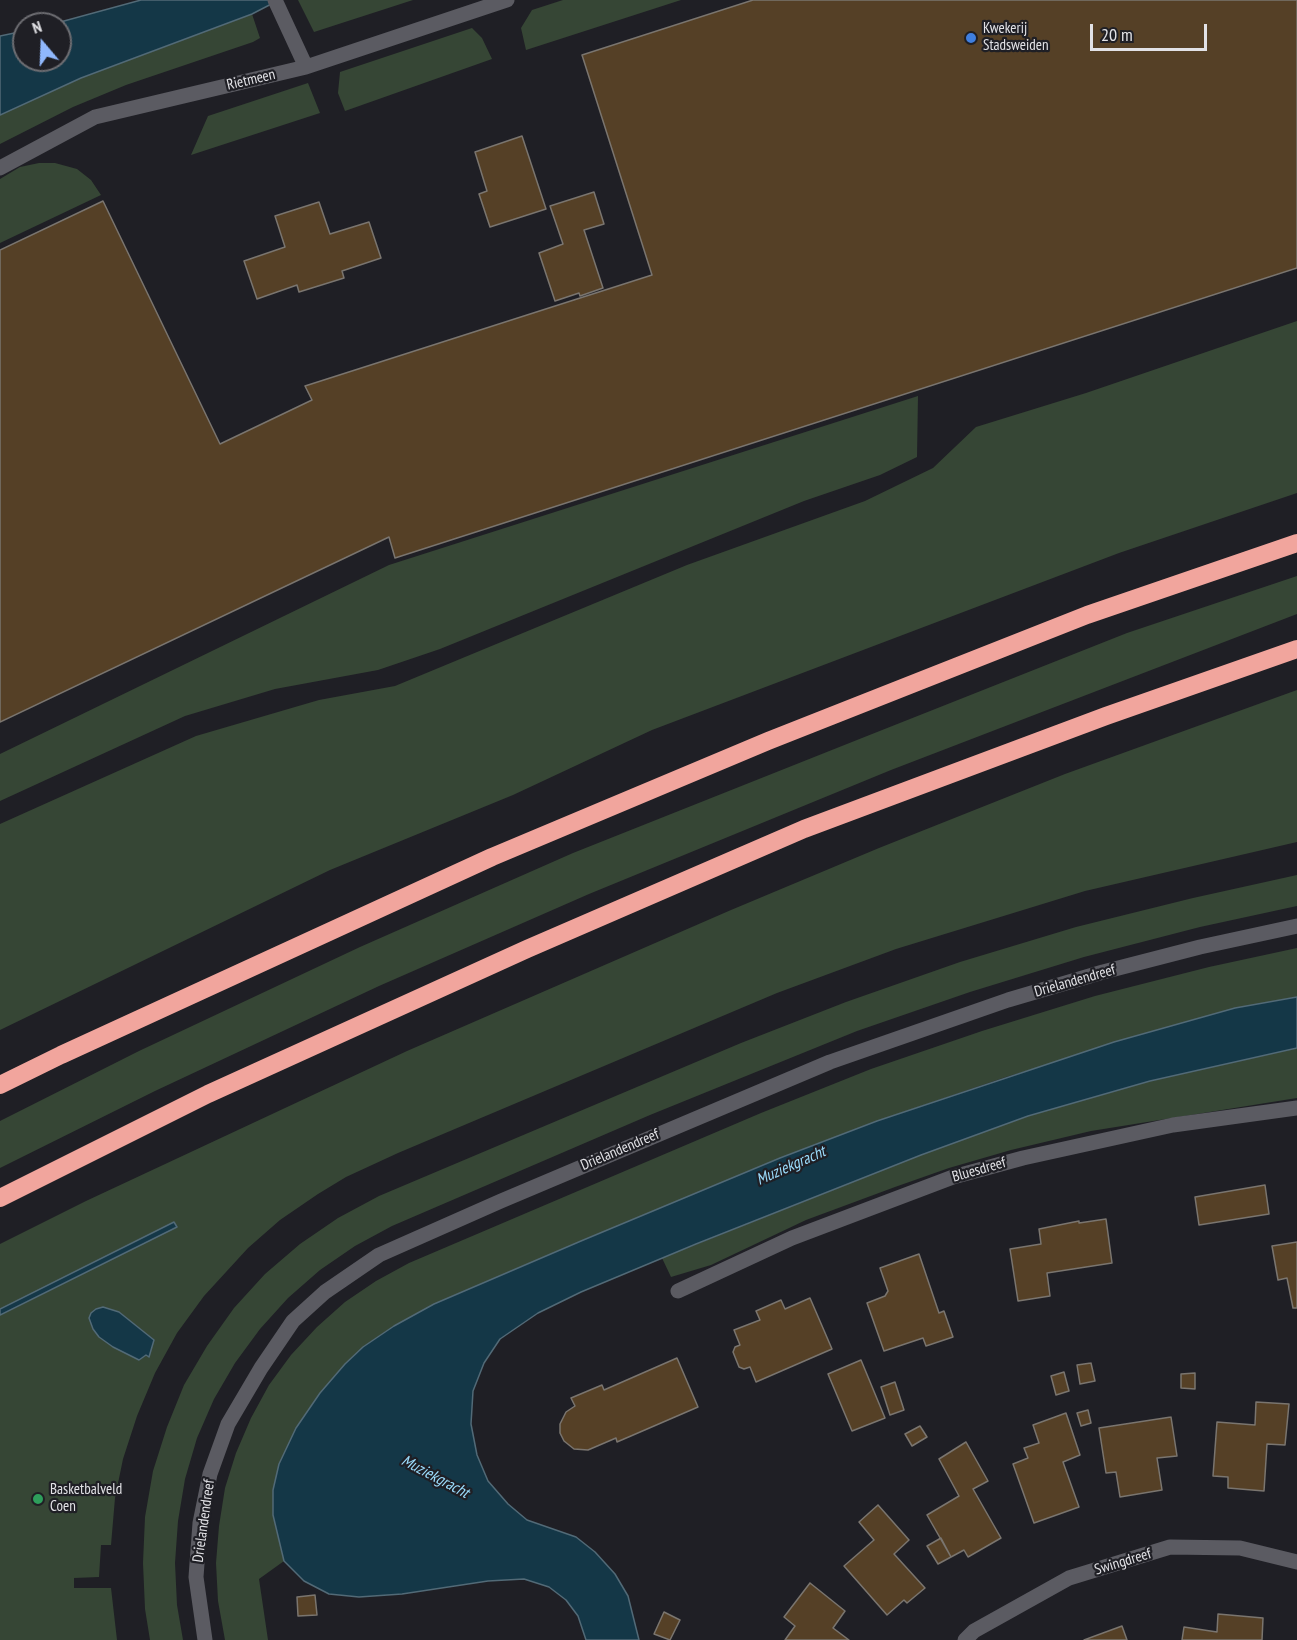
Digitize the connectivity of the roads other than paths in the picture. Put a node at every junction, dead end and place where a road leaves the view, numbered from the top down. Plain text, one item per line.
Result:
1 (507, 0) edge
2 (277, 6) edge
3 (306, 67) junction
4 (0, 168) edge
5 (1297, 543) edge
6 (1297, 649) edge
7 (1297, 926) edge
8 (0, 1085) edge
9 (1297, 1108) edge
10 (0, 1198) edge
11 (678, 1291) dead end
12 (1297, 1562) edge
13 (205, 1640) edge
14 (965, 1640) edge

1 - 3 street, Rietmeen
2 - 3 street
3 - 4 street, Rietmeen
5 - 8 highway
6 - 10 highway
7 - 13 street, Drielandendreef
9 - 11 street, Bluesdreef
12 - 14 street, Swingdreef

